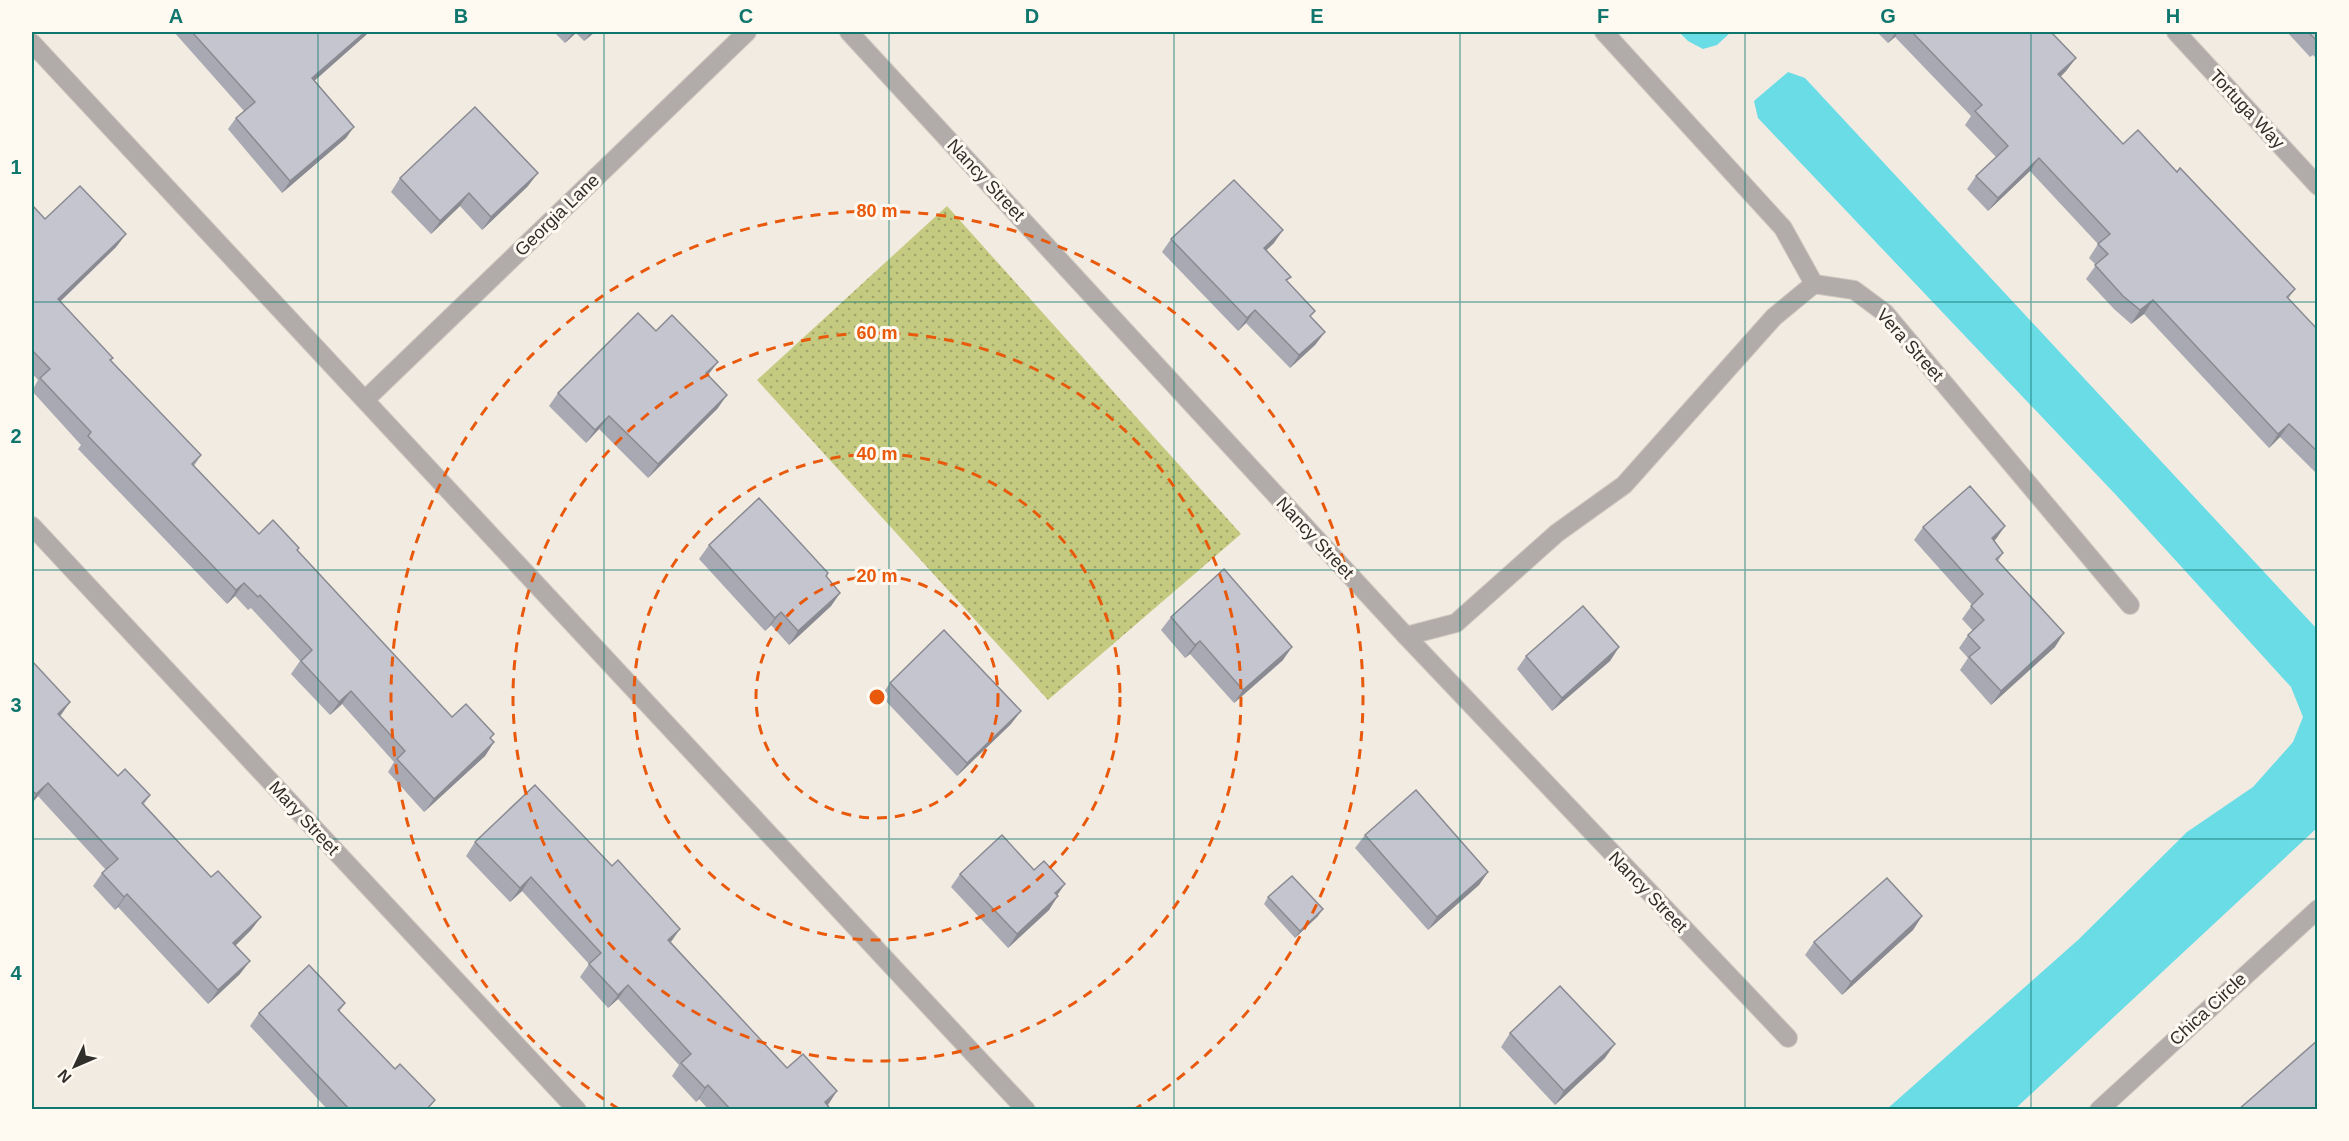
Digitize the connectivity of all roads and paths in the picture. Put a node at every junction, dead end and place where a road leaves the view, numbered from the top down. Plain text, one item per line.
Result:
1 (747, 32) edge
2 (849, 32) edge
3 (1604, 32) edge
4 (2176, 32) edge
5 (32, 43) edge
6 (2318, 186) edge
7 (1814, 284) junction
8 (366, 399) junction
9 (32, 526) edge
10 (2130, 605) dead end
11 (1406, 636) junction
12 (2318, 909) edge
13 (1788, 1038) dead end
14 (577, 1110) edge
15 (1026, 1110) edge
16 (2099, 1110) edge

1 - 8 street, Georgia Lane
2 - 11 street, Nancy Street
3 - 7 street
4 - 6 street, Tortuga Way
5 - 8 street
7 - 10 street, Vera Street
7 - 11 street
8 - 15 street
9 - 14 street, Mary Street
11 - 13 street, Nancy Street
12 - 16 street, Chica Circle

